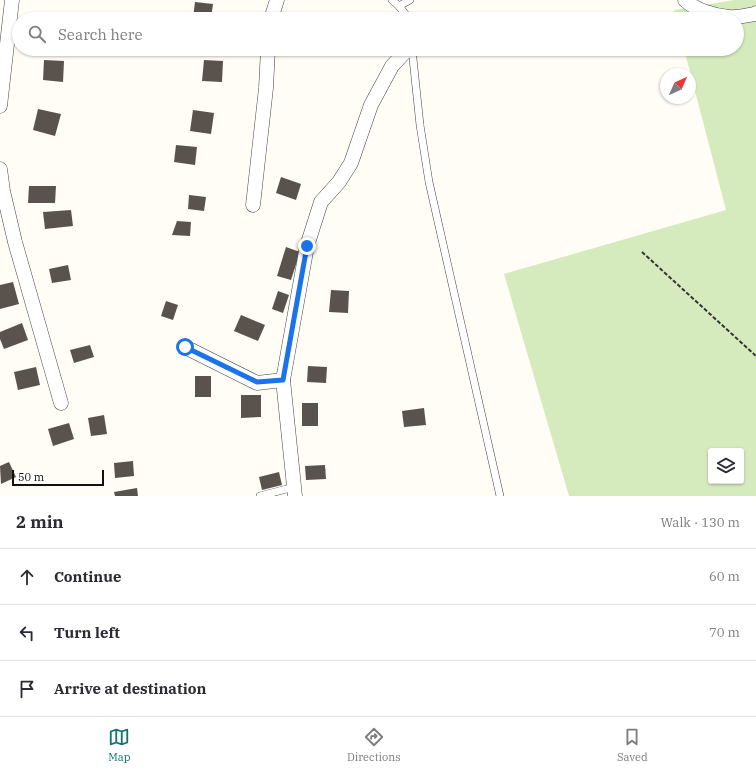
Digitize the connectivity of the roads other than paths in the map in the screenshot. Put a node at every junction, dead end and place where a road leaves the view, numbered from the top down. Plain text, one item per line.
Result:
1 (12, 0) edge
2 (276, 0) edge
3 (392, 0) edge
4 (410, 0) edge
5 (685, 0) edge
6 (399, 6) junction
7 (273, 12) edge
8 (404, 12) edge
9 (707, 12) edge
10 (756, 14) edge
11 (744, 16) edge
12 (268, 56) edge
13 (401, 56) edge
14 (412, 56) edge
15 (0, 106) edge
16 (0, 169) edge
17 (253, 205) dead end
18 (185, 347) dead end
19 (283, 380) junction
20 (61, 403) dead end
21 (294, 491) edge
22 (260, 496) edge
23 (500, 496) edge

1 - 15 street
2 - 7 street
3 - 6 lane
4 - 6 lane
5 - 9 street
6 - 8 lane
10 - 11 street
12 - 17 street
13 - 19 street
14 - 23 lane
16 - 20 street
18 - 19 street
19 - 21 street
21 - 22 lane

